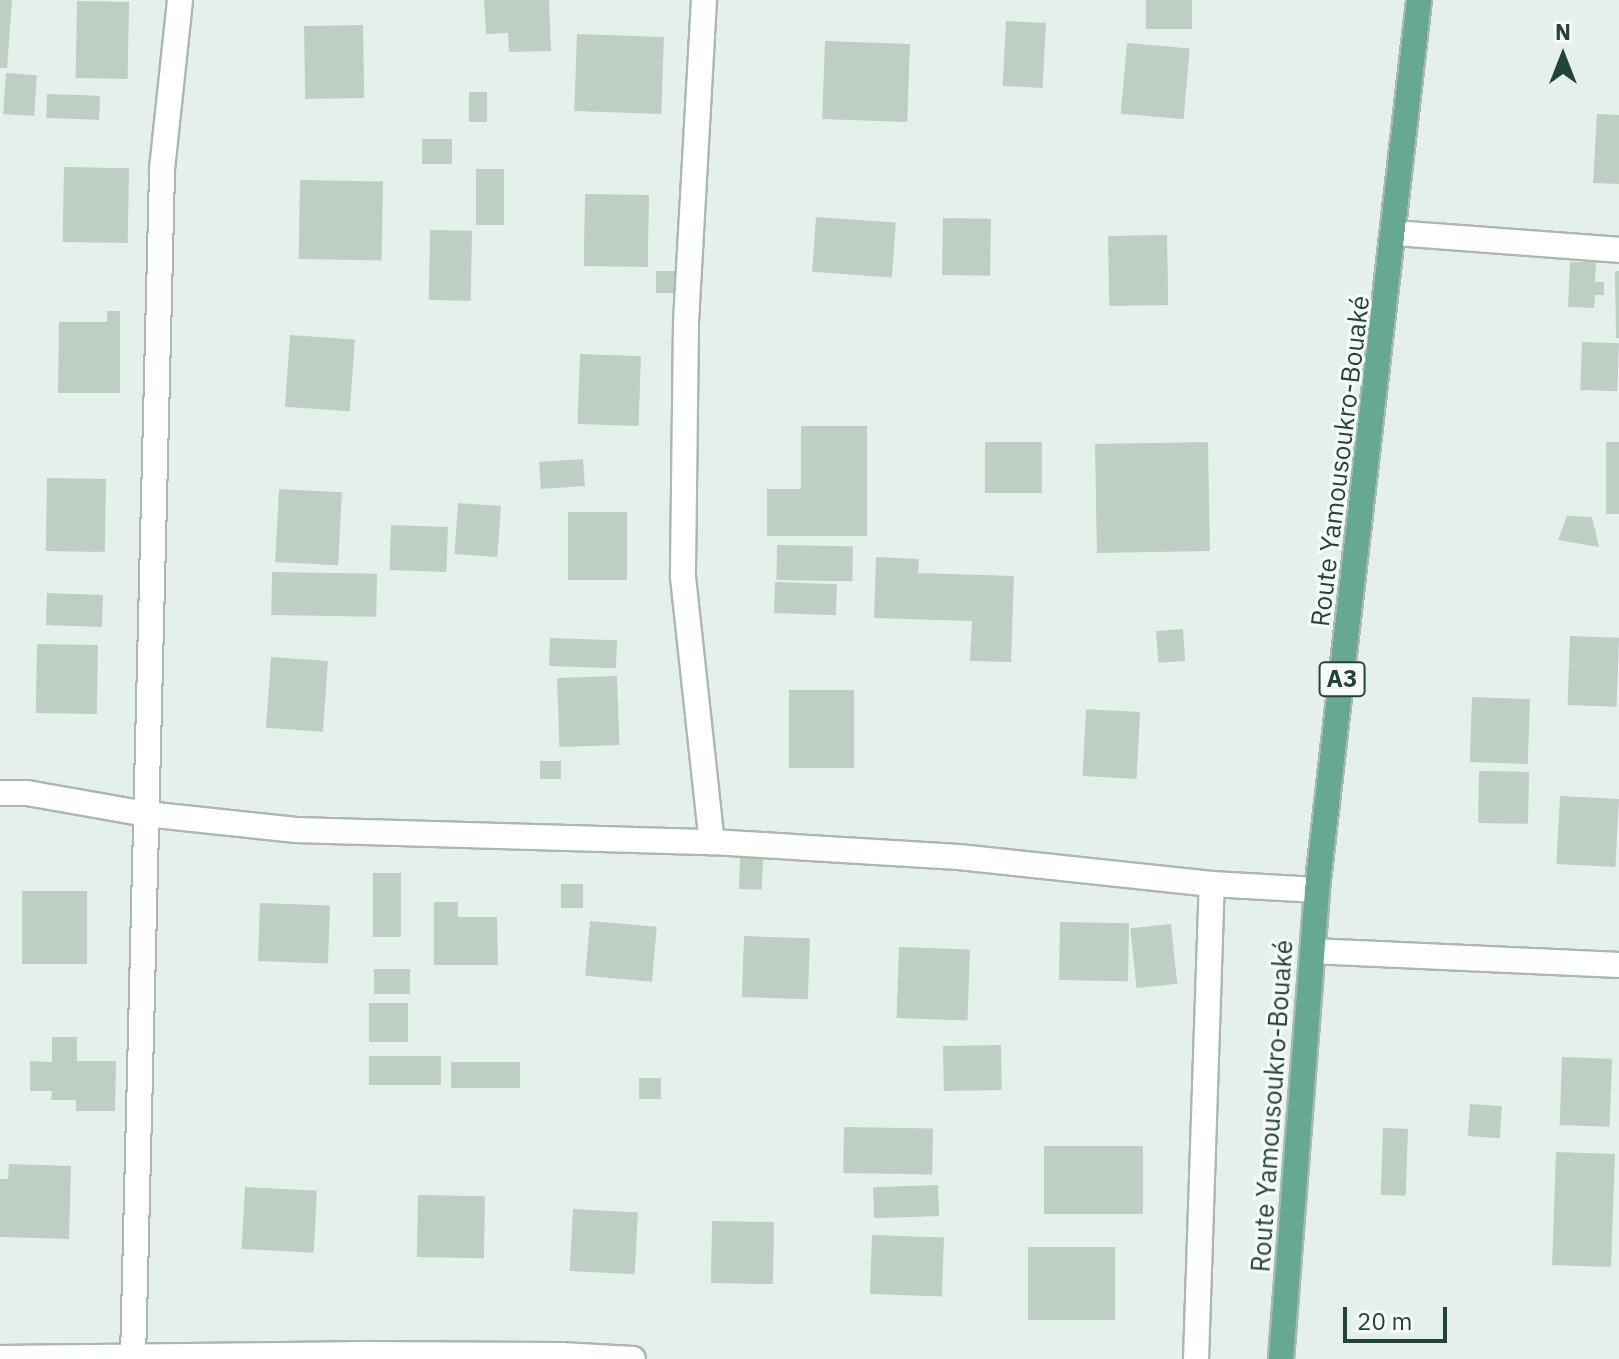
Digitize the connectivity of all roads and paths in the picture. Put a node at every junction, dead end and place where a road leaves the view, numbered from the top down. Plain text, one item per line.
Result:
1 (180, 0) edge
2 (704, 0) edge
3 (1419, 0) edge
4 (1395, 233) junction
5 (1619, 250) edge
6 (0, 793) edge
7 (146, 814) junction
8 (712, 842) junction
9 (1212, 884) junction
10 (1317, 890) junction
11 (1313, 951) junction
12 (1619, 965) edge
13 (133, 1357) edge
14 (0, 1358) edge
15 (633, 1359) edge
16 (1196, 1359) edge
17 (1281, 1359) edge

1 - 7 street
2 - 8 street
3 - 4 main road, Route Yamousoukro-Bouaké / A3
4 - 5 street
4 - 10 main road, Route Yamousoukro-Bouaké / A3
6 - 7 street
7 - 8 street
7 - 13 street
8 - 9 street
9 - 10 street
9 - 16 street
10 - 11 main road, Route Yamousoukro-Bouaké / A3
11 - 12 street
11 - 17 main road, Route Yamousoukro-Bouaké / A3
13 - 14 street
13 - 15 street

